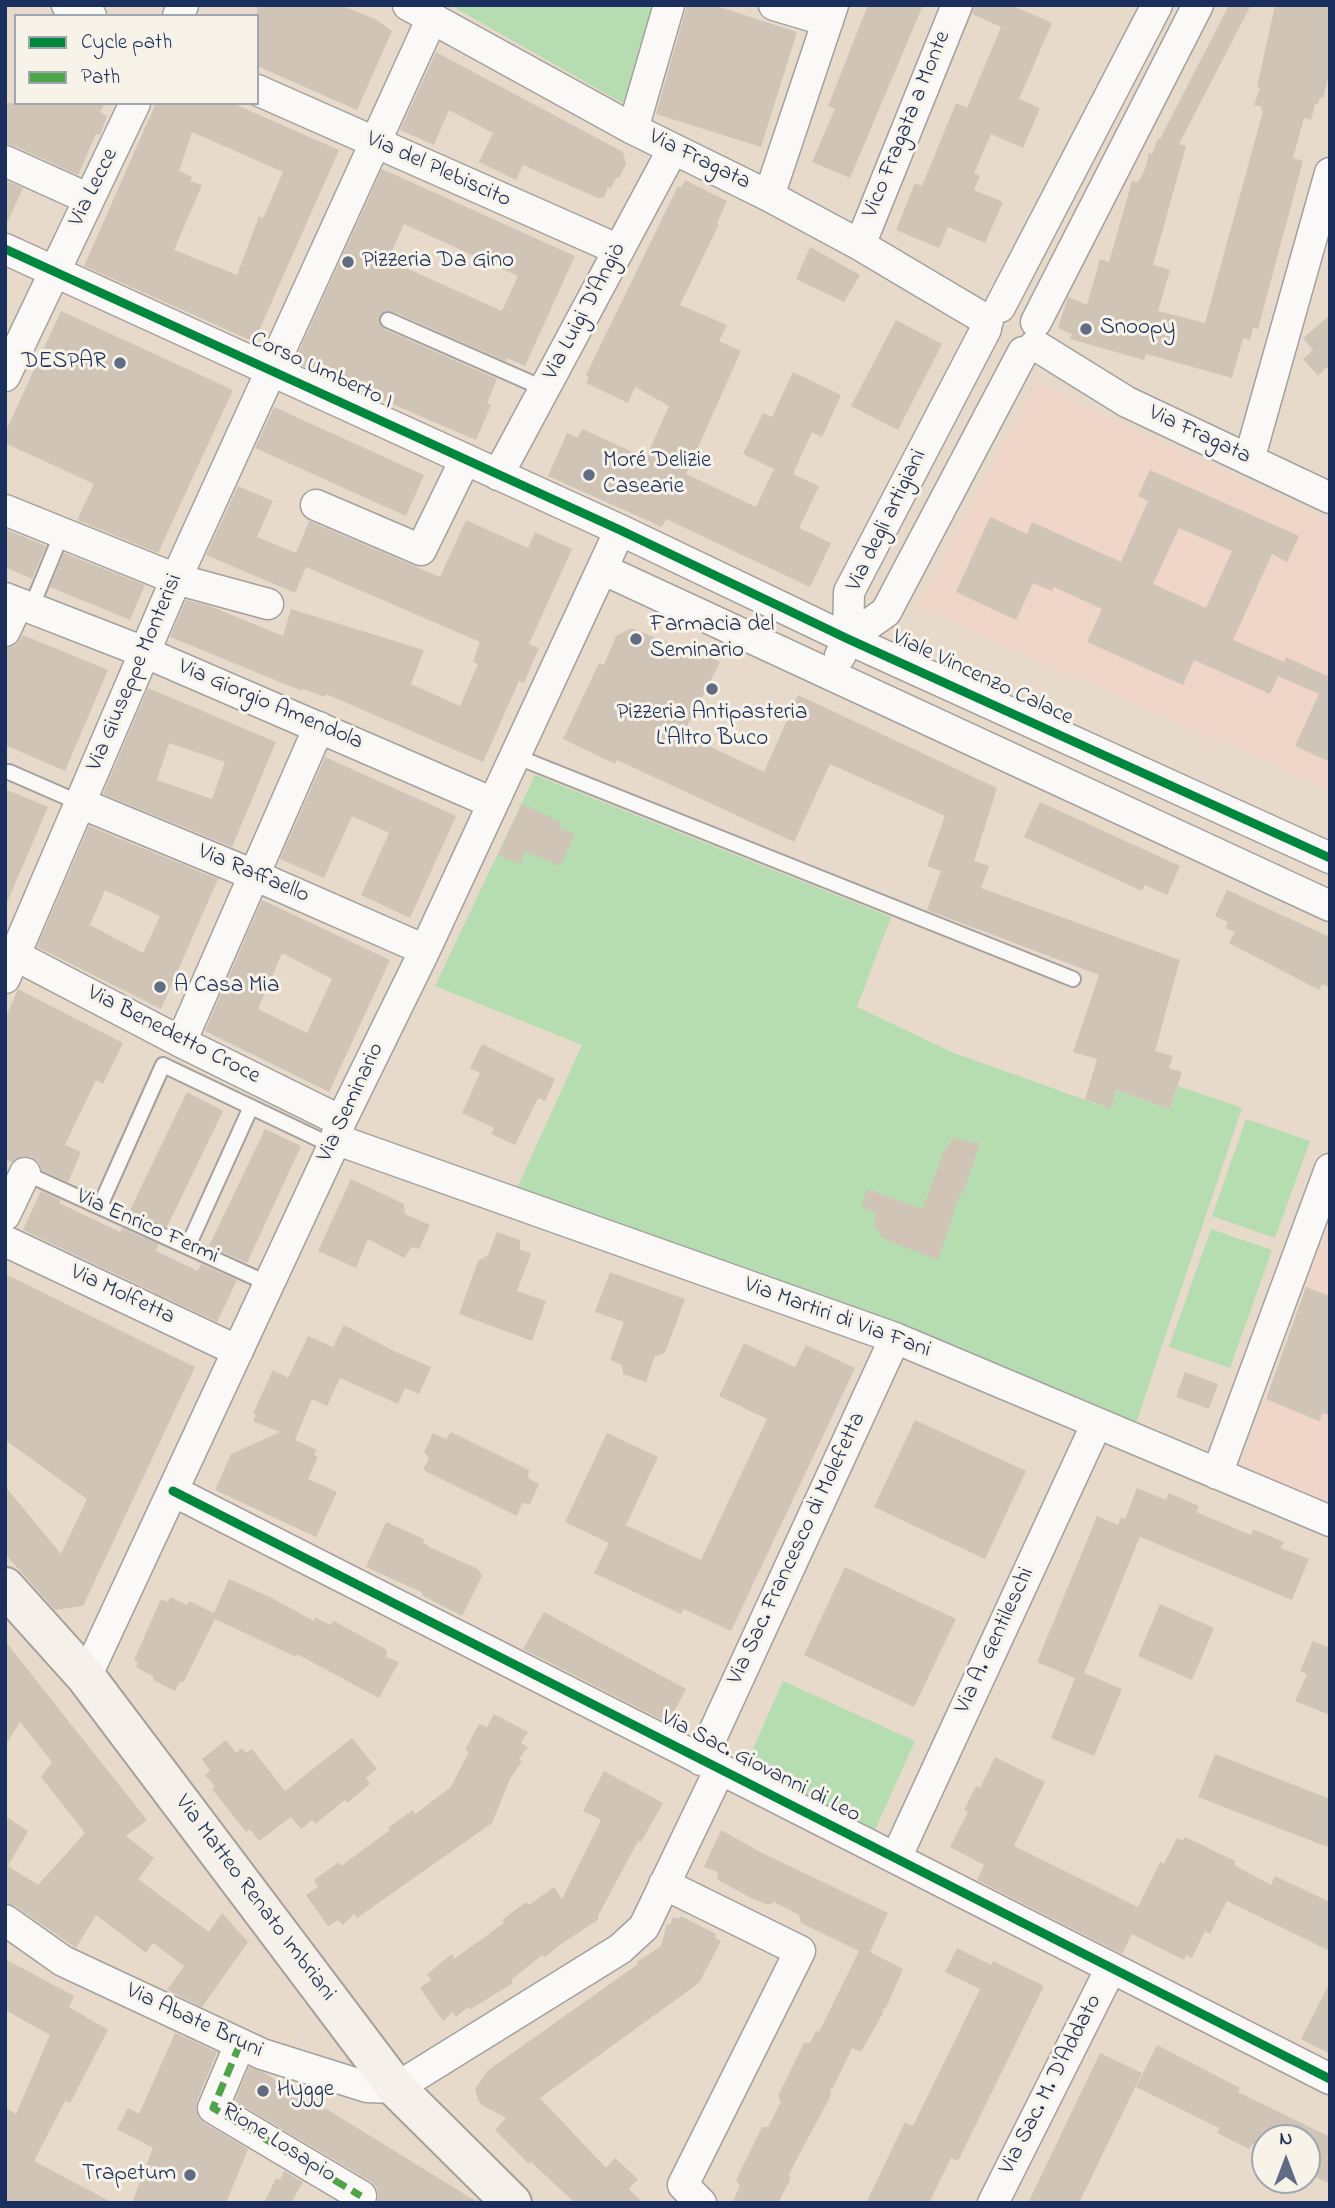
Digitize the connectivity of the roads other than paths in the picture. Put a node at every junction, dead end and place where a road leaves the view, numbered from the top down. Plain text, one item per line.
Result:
1 (67, 5) edge
2 (669, 5) edge
3 (774, 5) edge
4 (957, 5) edge
5 (1157, 5) edge
6 (1198, 5) edge
7 (420, 12) edge
8 (830, 13) edge
9 (87, 14) edge
10 (259, 91) edge
11 (134, 105) edge
12 (1097, 121) junction
13 (633, 129) junction
14 (1128, 138) junction
15 (375, 143) junction
16 (673, 149) junction
17 (5, 161) edge
18 (1330, 173) edge
19 (769, 196) junction
20 (89, 199) junction
21 (860, 245) junction
22 (5, 249) edge
23 (619, 250) junction
24 (54, 272) junction
25 (991, 319) junction
26 (388, 320) dead end
27 (1031, 340) junction
28 (8, 362) edge
29 (271, 371) junction
30 (545, 389) junction
31 (465, 460) junction
32 (1249, 460) junction
33 (498, 475) junction
34 (1330, 498) edge
35 (316, 505) dead end
36 (5, 510) edge
37 (620, 530) junction
38 (62, 533) junction
39 (602, 569) junction
40 (176, 579) junction
41 (18, 603) edge
42 (268, 604) dead end
43 (5, 631) edge
44 (848, 639) junction
45 (144, 652) junction
46 (830, 675) junction
47 (319, 727) junction
48 (515, 756) junction
49 (1131, 768) junction
50 (9, 772) dead end
51 (80, 803) junction
52 (493, 803) junction
53 (1113, 806) junction
54 (1330, 858) edge
55 (254, 875) junction
56 (1330, 906) edge
57 (425, 950) junction
58 (9, 961) edge
59 (1073, 979) dead end
60 (181, 1042) junction
61 (251, 1107) junction
62 (336, 1135) junction
63 (1330, 1169) edge
64 (25, 1173) joint
65 (100, 1206) junction
66 (5, 1215) edge
67 (5, 1241) edge
68 (188, 1246) junction
69 (269, 1284) junction
70 (895, 1338) junction
71 (238, 1351) junction
72 (1097, 1423) junction
73 (1217, 1474) junction
74 (173, 1491) junction
75 (1330, 1521) edge
76 (5, 1587) edge
77 (86, 1677) junction
78 (711, 1765) junction
79 (896, 1858) junction
80 (664, 1884) junction
81 (5, 1920) edge
82 (1111, 1968) junction
83 (240, 2044) junction
84 (1330, 2079) edge
85 (396, 2088) junction
86 (361, 2196) dead end
87 (512, 2203) edge
88 (701, 2203) edge
89 (993, 2203) edge

1 - 9 street
2 - 13 street
3 - 8 street
4 - 21 street, Vico Fragata a Monte
5 - 12 street, Via degli artigiani
6 - 14 street, Via degli artigiani
7 - 13 street, Via Fragata
7 - 15 street, Via Giuseppe Monterisi
8 - 19 street
10 - 15 street, Via del Plebiscito
11 - 20 street, Via Lecce
12 - 14 street
12 - 25 street, Via degli artigiani
13 - 16 street, Via Fragata
14 - 27 street, Via degli artigiani
15 - 23 street, Via del Plebiscito
15 - 29 street, Via Giuseppe Monterisi
16 - 19 street, Via Fragata
16 - 23 street, Via Luigi D'Angiò
17 - 20 street
18 - 32 street
19 - 21 street, Via Fragata
20 - 24 street, Via Lecce
21 - 25 street, Via Fragata
22 - 24 street, Corso Umberto I
23 - 30 street, Via Luigi D'Angiò
24 - 28 street, Via Lecce
24 - 29 street, Corso Umberto I
25 - 27 street
25 - 27 street
25 - 44 street, Via degli artigiani
26 - 30 lane
27 - 32 street, Via Fragata
27 - 44 street, Via degli artigiani
29 - 31 street, Corso Umberto I
29 - 40 street, Via Giuseppe Monterisi
30 - 33 street, Via Luigi D'Angiò
31 - 33 street, Corso Umberto I
31 - 35 street
32 - 34 street, Via Fragata
33 - 37 street, Corso Umberto I
36 - 38 street
37 - 39 street, Via Seminario
37 - 44 street, Viale Vincenzo Calace
38 - 40 street
38 - 41 lane
39 - 46 street
39 - 48 street, Via Seminario
40 - 42 street
40 - 45 street, Via Giuseppe Monterisi
41 - 43 street
41 - 45 street, Via Giorgio Amendola
44 - 46 street
44 - 49 street, Viale Vincenzo Calace
45 - 47 street, Via Giorgio Amendola
45 - 51 street, Via Giuseppe Monterisi
46 - 53 street
47 - 52 street, Via Giorgio Amendola
47 - 55 street
48 - 52 street, Via Seminario
48 - 59 lane
49 - 53 street
49 - 54 street, Viale Vincenzo Calace
50 - 51 lane
51 - 55 street, Via Raffaello
51 - 58 street, Via Giuseppe Monterisi
52 - 57 street, Via Seminario
53 - 56 street
55 - 57 street, Via Raffaello
55 - 60 street
57 - 62 street, Via Seminario
58 - 60 street, Via Benedetto Croce
60 - 62 street, Via Benedetto Croce
61 - 62 lane
61 - 65 lane
61 - 68 lane
62 - 69 street, Via Seminario
62 - 70 street, Via Martiri di Via Fani
63 - 73 street
64 - 65 lane, Via Enrico Fermi
64 - 66 street
65 - 68 lane, Via Enrico Fermi
67 - 71 street, Via Molfetta
68 - 69 lane, Via Enrico Fermi
69 - 71 street, Via Seminario
70 - 72 street, Via Martiri di Via Fani
70 - 78 street, Via Sac. Francesco di Molefetta
71 - 74 street, Via Seminario
72 - 73 street, Via Martiri di Via Fani
72 - 79 street, Via A. Gentileschi
73 - 75 street, Via Martiri di Via Fani
74 - 77 street, Via Seminario
74 - 78 street, Via Sac. Giovanni di Leo
76 - 77 street, Via Matteo Renato Imbriani
77 - 85 street, Via Matteo Renato Imbriani
78 - 79 street, Via Sac. Giovanni di Leo
78 - 80 street, Via Sac. Francesco di Molefetta
79 - 82 street, Via Sac. Giovanni di Leo
80 - 85 street, Via Sac. Francesco di Molefetta
80 - 88 street
81 - 83 street, Via Abate Bruni
82 - 84 street, Via Sac. Giovanni di Leo
82 - 89 street, Via Sac. M. D'Addato
83 - 85 street, Via Abate Bruni
83 - 86 street, Rione Losapio
85 - 87 street, Via Matteo Renato Imbriani

